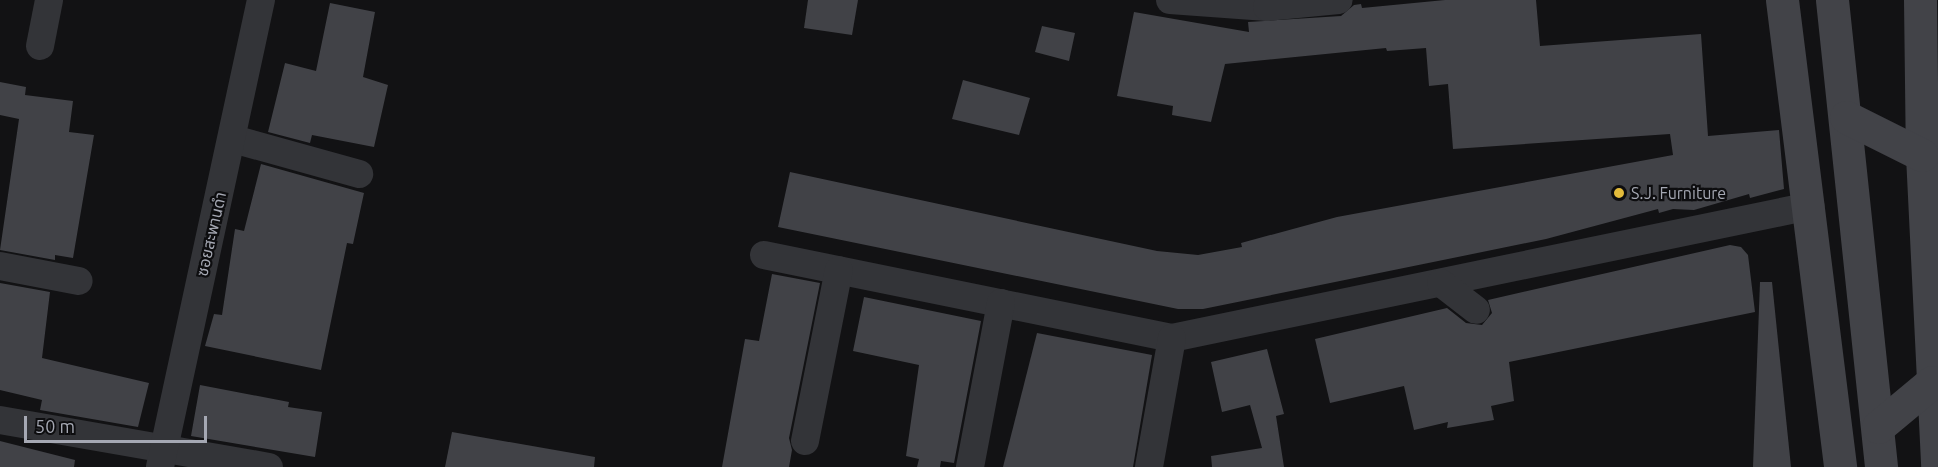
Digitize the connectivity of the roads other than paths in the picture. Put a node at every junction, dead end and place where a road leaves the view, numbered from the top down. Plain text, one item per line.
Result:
1 (49, 0) edge
2 (261, 0) edge
3 (1170, 0) edge
4 (1339, 0) edge
5 (1782, 0) edge
6 (1832, 0) edge
7 (1920, 0) edge
8 (40, 46) dead end
9 (1846, 117) junction
10 (233, 139) junction
11 (1922, 155) junction
12 (359, 174) dead end
13 (1810, 206) junction
14 (764, 255) dead end
15 (0, 266) edge
16 (838, 270) junction
17 (79, 281) dead end
18 (1441, 283) junction
19 (1000, 303) junction
20 (1476, 310) dead end
21 (1172, 338) junction
22 (1932, 382) junction
23 (0, 420) edge
24 (1878, 427) junction
25 (806, 441) dead end
26 (162, 458) edge
27 (269, 467) edge
28 (970, 467) edge
29 (1149, 467) edge
30 (1840, 467) edge
31 (1881, 467) edge
32 (1937, 467) edge

1 - 8 street
2 - 10 street, ซอยสะพานดำ
3 - 4 street
5 - 13 main road
6 - 9 main road
7 - 11 main road
9 - 11 main road
9 - 24 main road
10 - 12 street
10 - 26 street, ซอยสะพานดำ
11 - 22 main road
13 - 18 street
13 - 30 main road
14 - 16 street
15 - 17 street
16 - 19 street
16 - 25 street
18 - 20 street
18 - 21 street
19 - 21 street
19 - 28 street
21 - 29 street
22 - 24 main road
22 - 32 main road
23 - 26 street
24 - 31 main road
26 - 27 street

